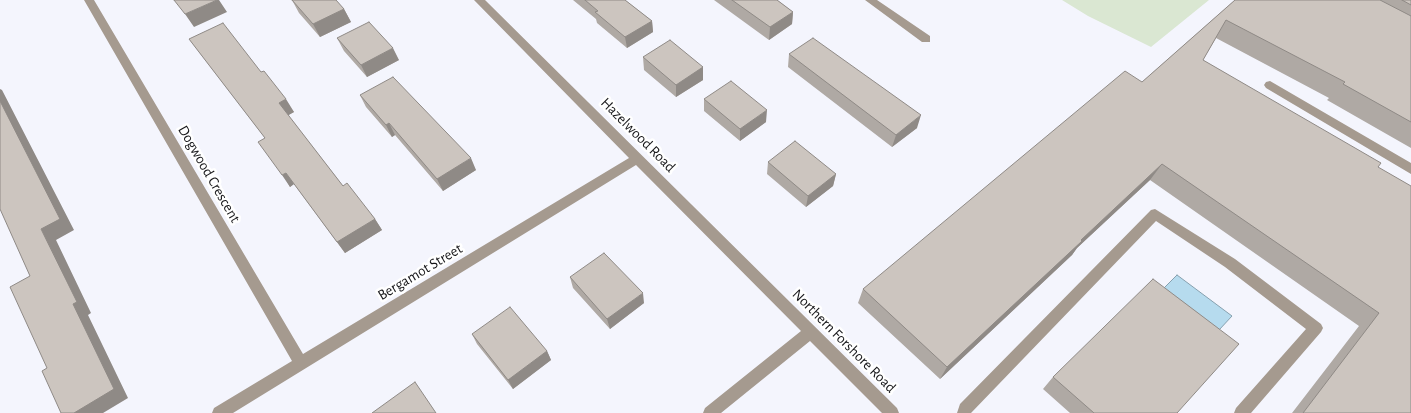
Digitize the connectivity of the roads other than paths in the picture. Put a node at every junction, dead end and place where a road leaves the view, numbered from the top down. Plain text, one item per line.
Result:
1 (89, 0) edge
2 (479, 0) edge
3 (870, 0) edge
4 (926, 39) dead end
5 (1270, 85) dead end
6 (638, 158) junction
7 (1411, 170) edge
8 (773, 292) joint
9 (812, 332) junction
10 (301, 364) junction
11 (219, 413) edge
12 (710, 413) edge
13 (892, 413) edge
14 (964, 413) edge
15 (1241, 413) edge

1 - 10 street, Dogwood Crescent
2 - 6 street, Hazelwood Road
3 - 4 street
5 - 7 street
6 - 8 street, Hazelwood Road
6 - 10 street, Bergamot Street
8 - 9 street, Northern Forshore Road
9 - 12 street
9 - 13 street, Northern Forshore Road
10 - 11 street, Bergamot Street
14 - 15 street

